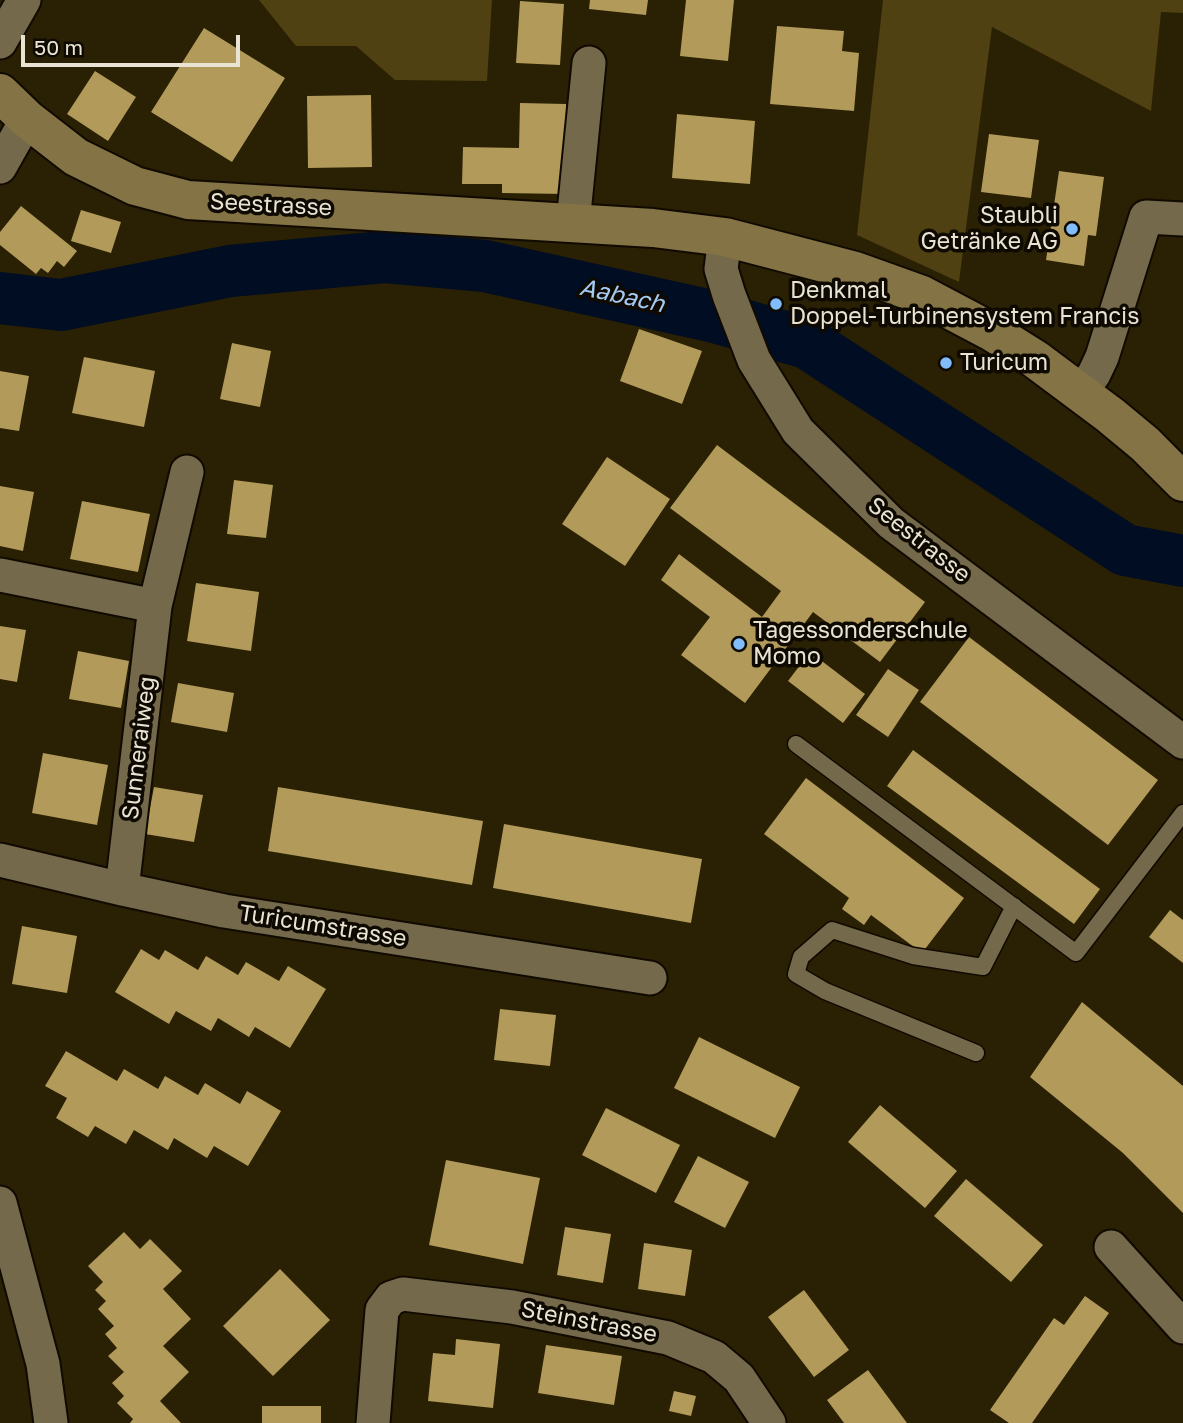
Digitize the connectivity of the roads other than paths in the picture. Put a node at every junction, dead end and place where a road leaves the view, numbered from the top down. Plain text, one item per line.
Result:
1 (24, 0) edge
2 (0, 42) edge
3 (589, 63) dead end
4 (0, 93) edge
5 (27, 119) junction
6 (0, 167) edge
7 (1183, 219) edge
8 (573, 223) junction
9 (725, 237) junction
10 (1080, 393) junction
11 (187, 472) dead end
12 (1183, 482) edge
13 (0, 575) edge
14 (155, 606) junction
15 (1183, 742) edge
16 (796, 744) dead end
17 (1183, 813) edge
18 (0, 860) edge
19 (122, 889) junction
20 (1014, 906) junction
21 (650, 978) dead end
22 (976, 1053) dead end
23 (0, 1203) edge
24 (1111, 1247) dead end
25 (13, 1295) edge
26 (1183, 1327) edge
27 (51, 1423) edge
28 (373, 1423) edge
29 (769, 1423) edge

1 - 2 street
3 - 8 street
4 - 5 street, Seestrasse
5 - 6 street
5 - 8 street, Seestrasse
7 - 10 street
8 - 9 street, Seestrasse
9 - 10 street, Seestrasse
9 - 15 street, Seestrasse
10 - 12 street, Seestrasse
11 - 14 street, Sunneraiweg
13 - 14 street
14 - 19 street, Sunneraiweg
16 - 20 lane
17 - 20 lane
18 - 19 street, Turicumstrasse
19 - 21 street, Turicumstrasse
20 - 22 lane
23 - 25 street
24 - 26 street
25 - 27 street
28 - 29 street, Steinstrasse

